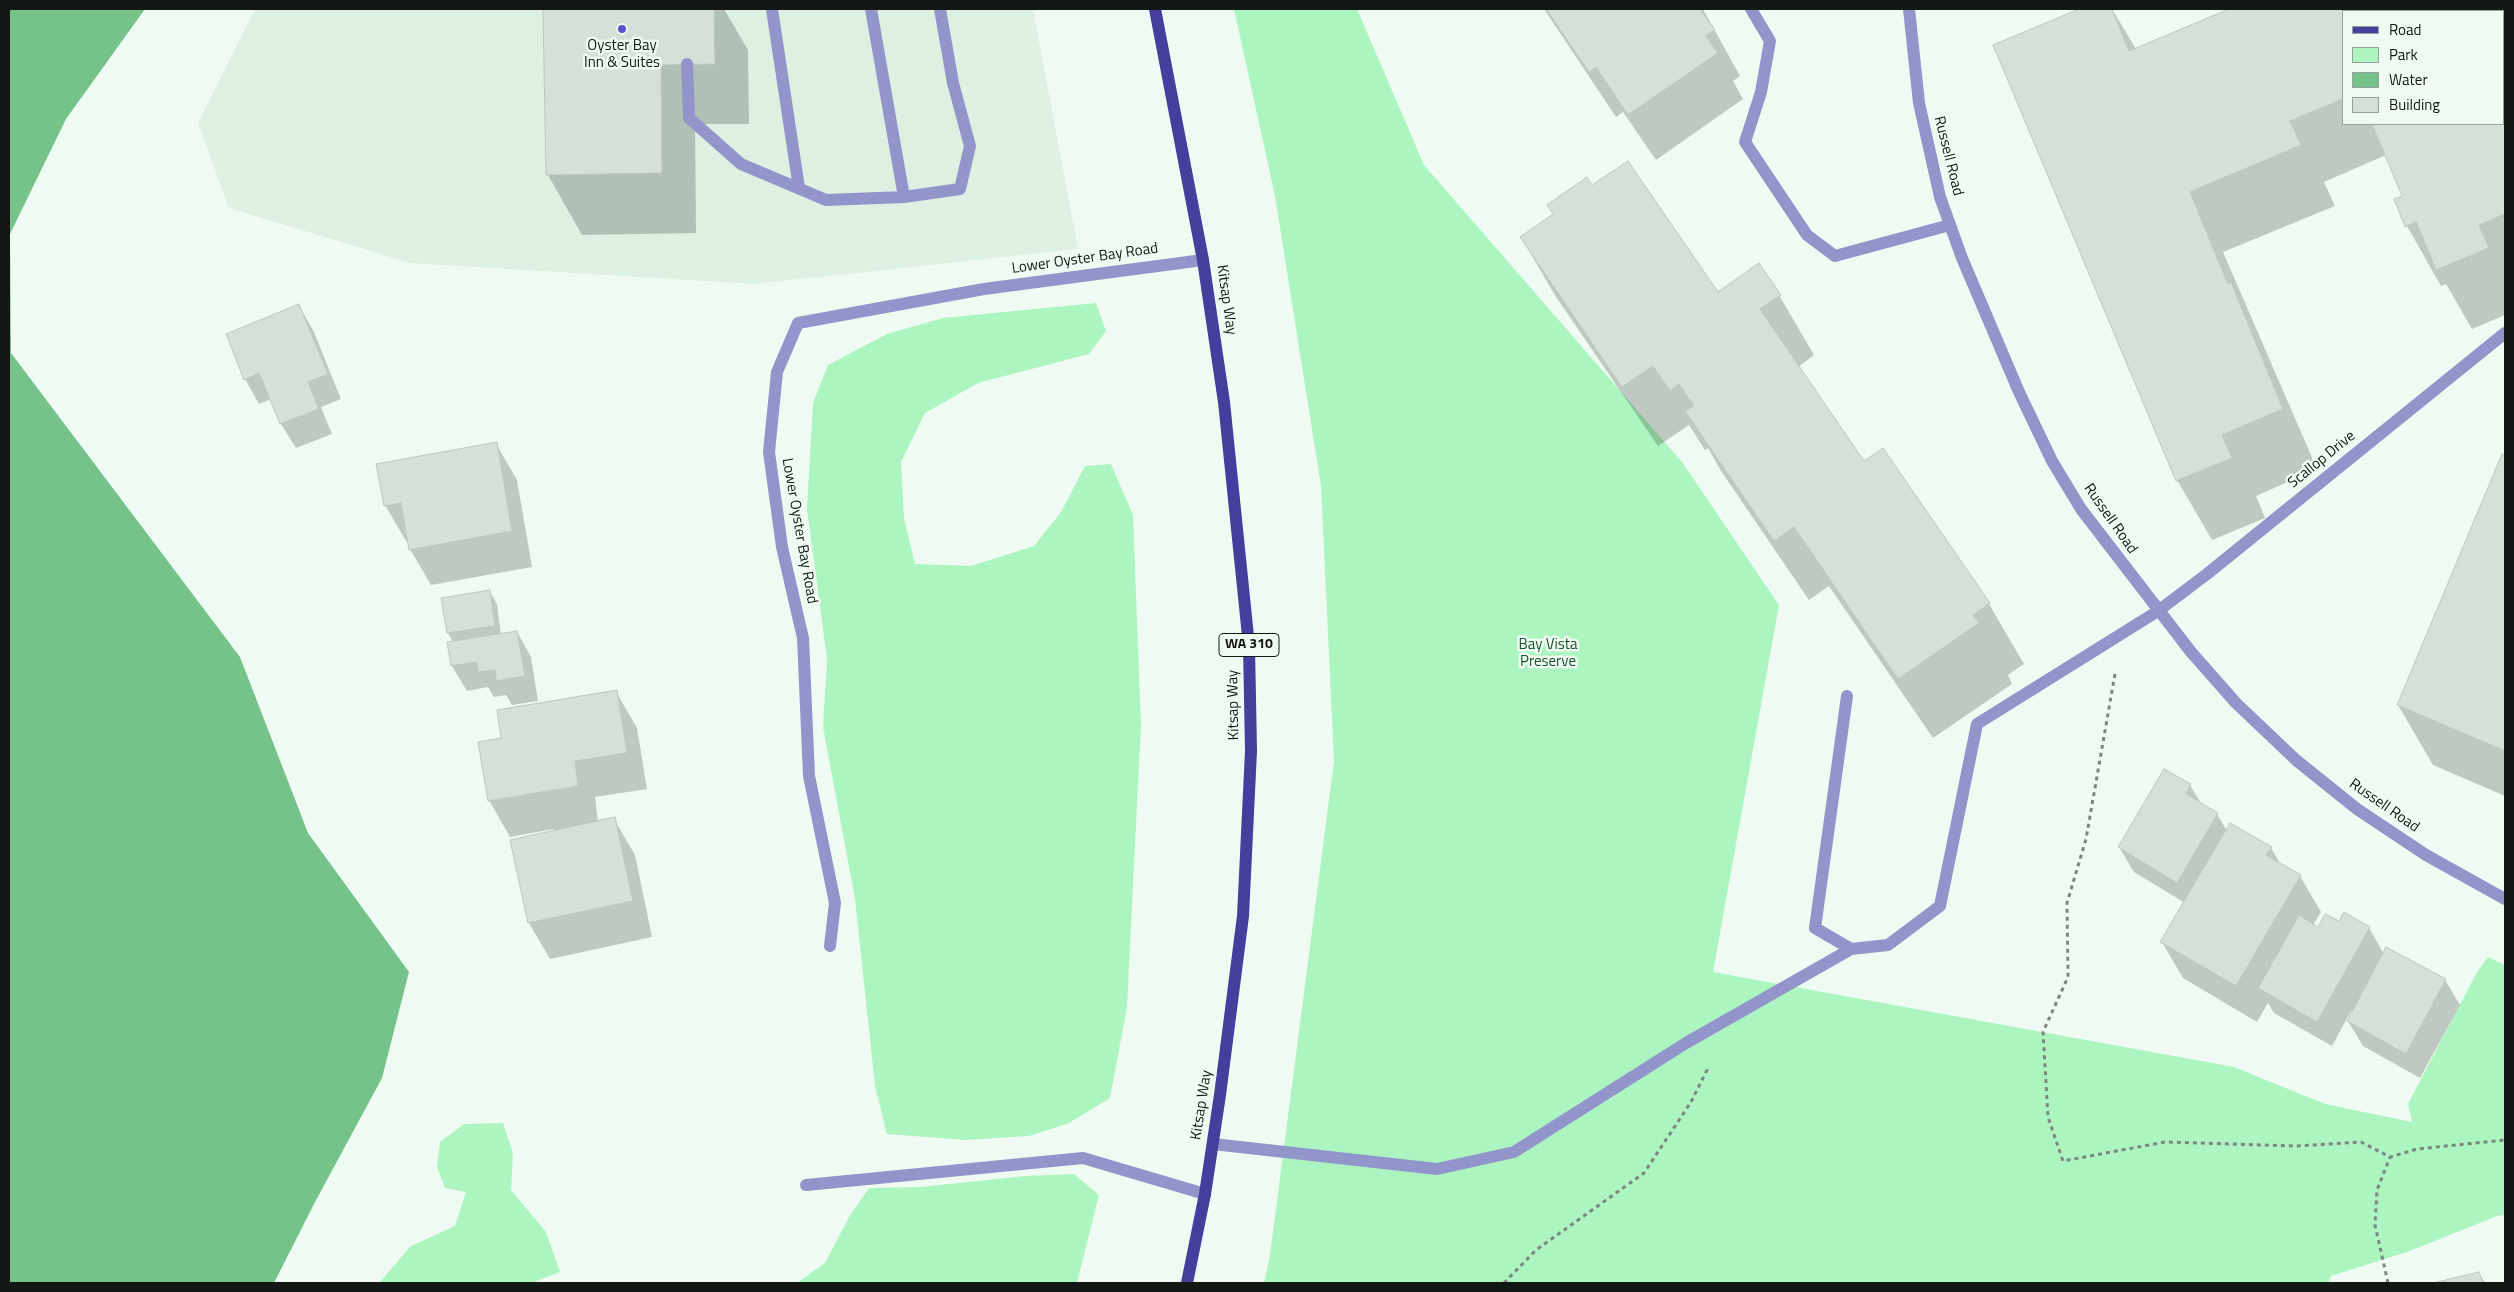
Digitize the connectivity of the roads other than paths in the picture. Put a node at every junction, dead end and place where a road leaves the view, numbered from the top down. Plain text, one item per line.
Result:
1 (772, 9) edge
2 (871, 9) edge
3 (940, 9) edge
4 (1155, 9) edge
5 (1751, 9) edge
6 (1909, 9) edge
7 (687, 64) dead end
8 (799, 188) junction
9 (904, 197) junction
10 (1950, 225) junction
11 (1203, 260) junction
12 (2505, 333) edge
13 (2158, 611) junction
14 (1847, 696) dead end
15 (2505, 900) edge
16 (830, 946) dead end
17 (1851, 949) junction
18 (1213, 1144) junction
19 (806, 1185) dead end
20 (1205, 1194) junction
21 (1187, 1283) edge

1 - 8 street
2 - 9 street
3 - 9 street
4 - 11 main road, Kitsap Way / WA 310
5 - 10 street
6 - 10 street, Russell Road
7 - 8 street
8 - 9 street
10 - 13 street, Russell Road
11 - 16 street, Lower Oyster Bay Road
11 - 18 main road, Kitsap Way / WA 310
12 - 13 street, Scallop Drive
13 - 15 street, Russell Road
13 - 17 street, Scallop Drive
14 - 17 street
17 - 18 street
18 - 20 main road, Kitsap Way / WA 310
19 - 20 street
20 - 21 main road, Kitsap Way / WA 310

